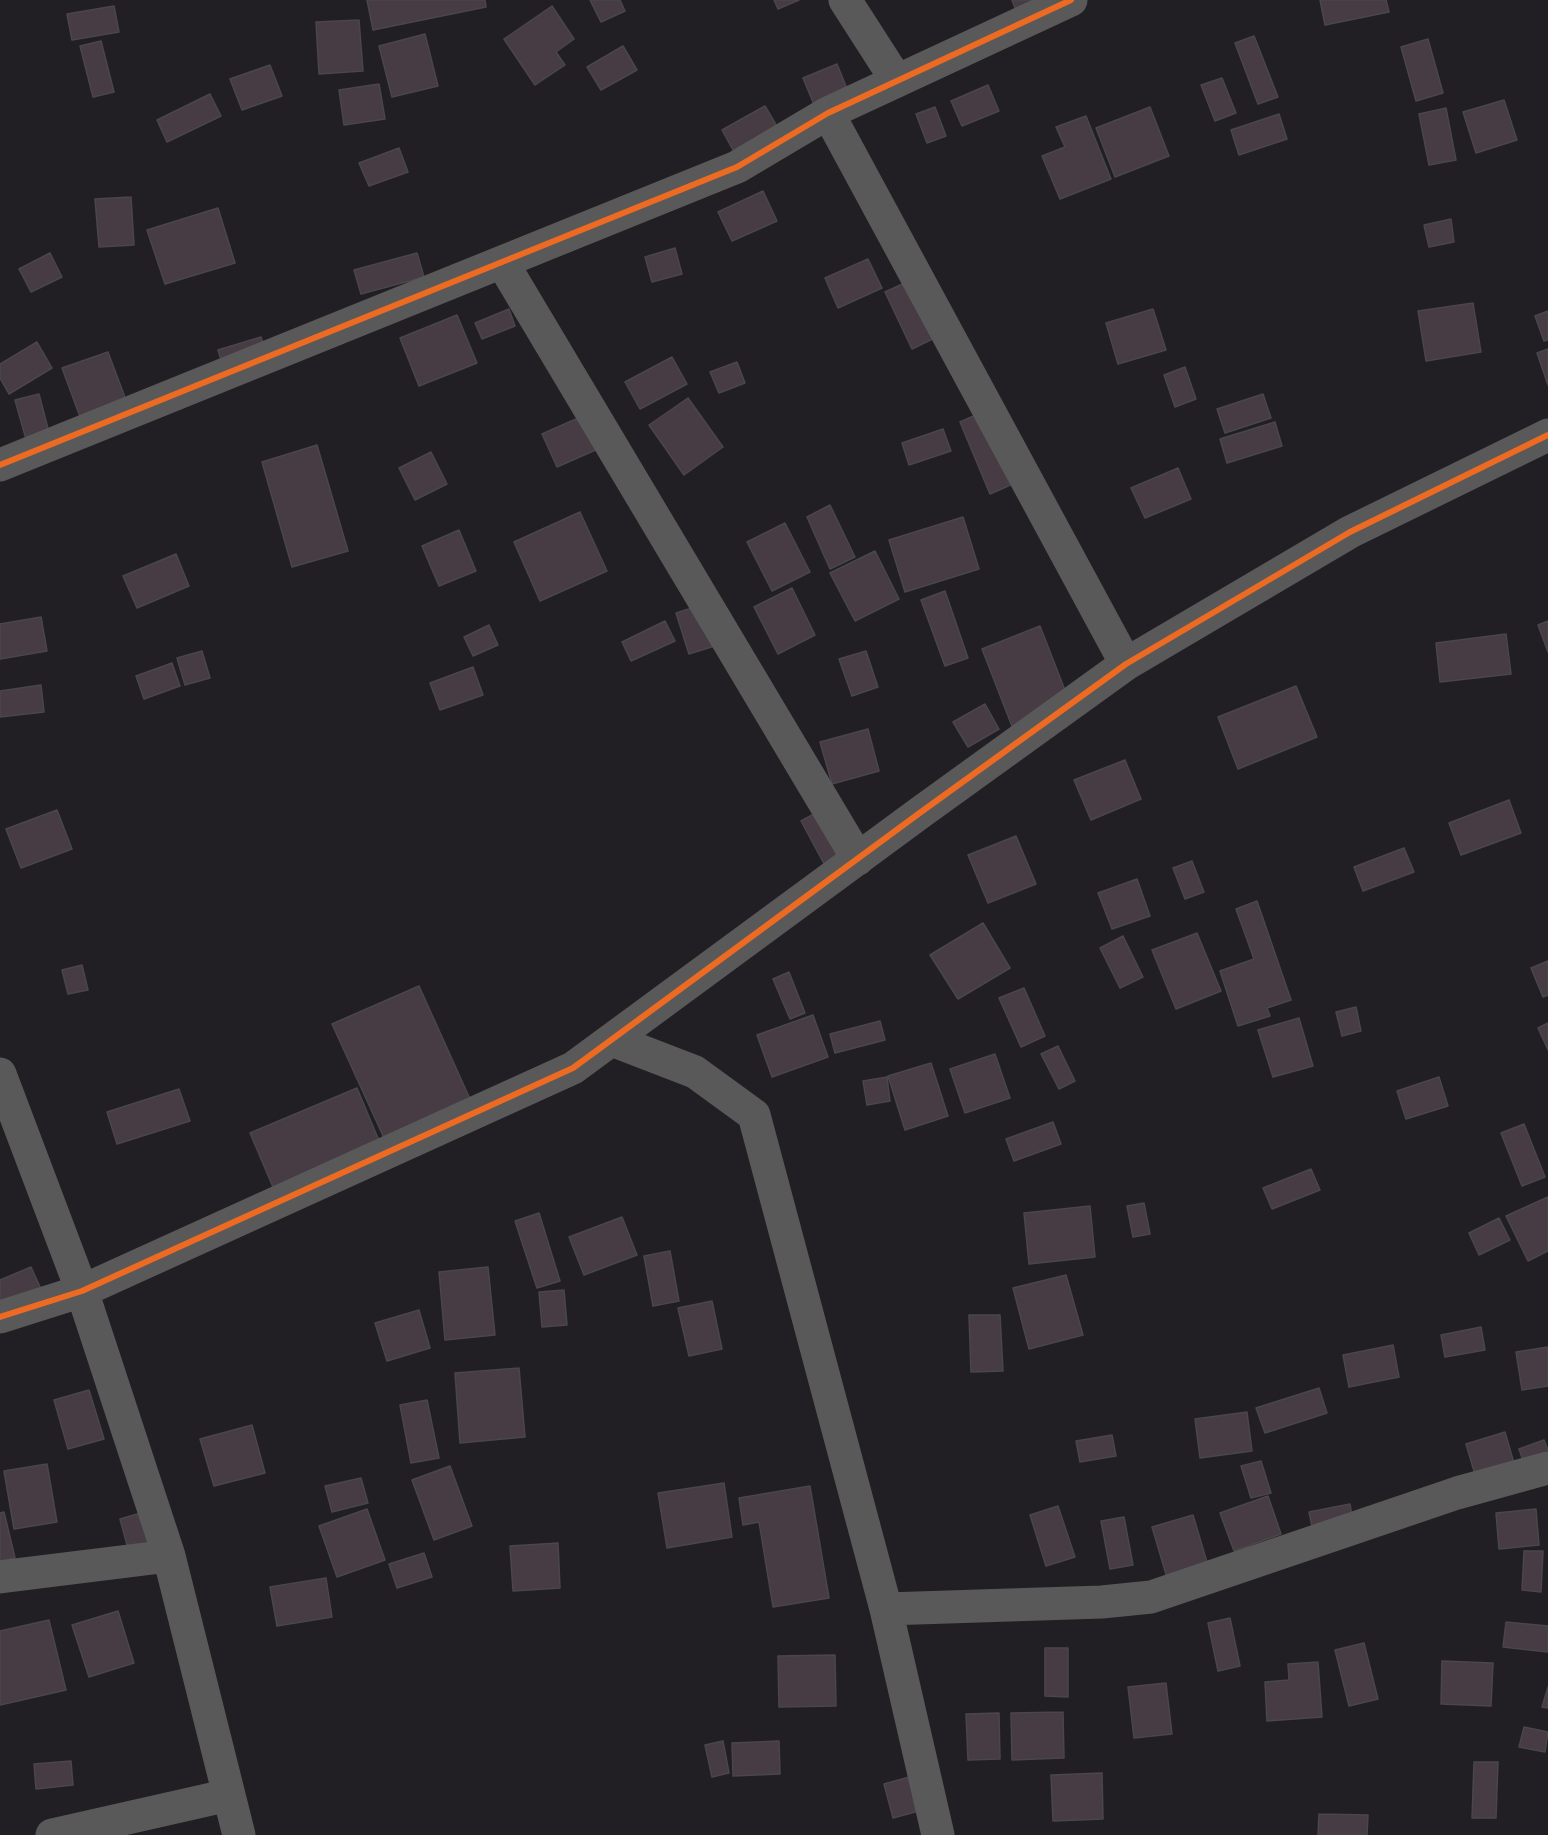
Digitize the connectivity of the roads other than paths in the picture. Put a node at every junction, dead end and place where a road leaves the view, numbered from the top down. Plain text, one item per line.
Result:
1 (845, 0) edge
2 (1071, 0) edge
3 (897, 81) junction
4 (828, 113) junction
5 (502, 262) junction
6 (1548, 435) edge
7 (0, 465) edge
8 (1126, 664) junction
9 (858, 859) junction
10 (612, 1040) junction
11 (0, 1074) edge
12 (82, 1291) junction
13 (0, 1317) edge
14 (1548, 1468) edge
15 (169, 1556) junction
16 (0, 1577) edge
17 (886, 1609) junction
18 (229, 1795) junction
19 (52, 1835) edge
20 (238, 1835) edge
21 (938, 1835) edge

1 - 3 street
2 - 3 street
3 - 4 street
4 - 5 street
4 - 8 street
5 - 7 street
5 - 9 street
6 - 8 street
8 - 9 street
9 - 10 street
10 - 12 street
10 - 17 street
11 - 12 street
12 - 13 street
12 - 15 street
14 - 17 street
15 - 16 street
15 - 18 street
17 - 21 street
18 - 19 street
18 - 20 street

